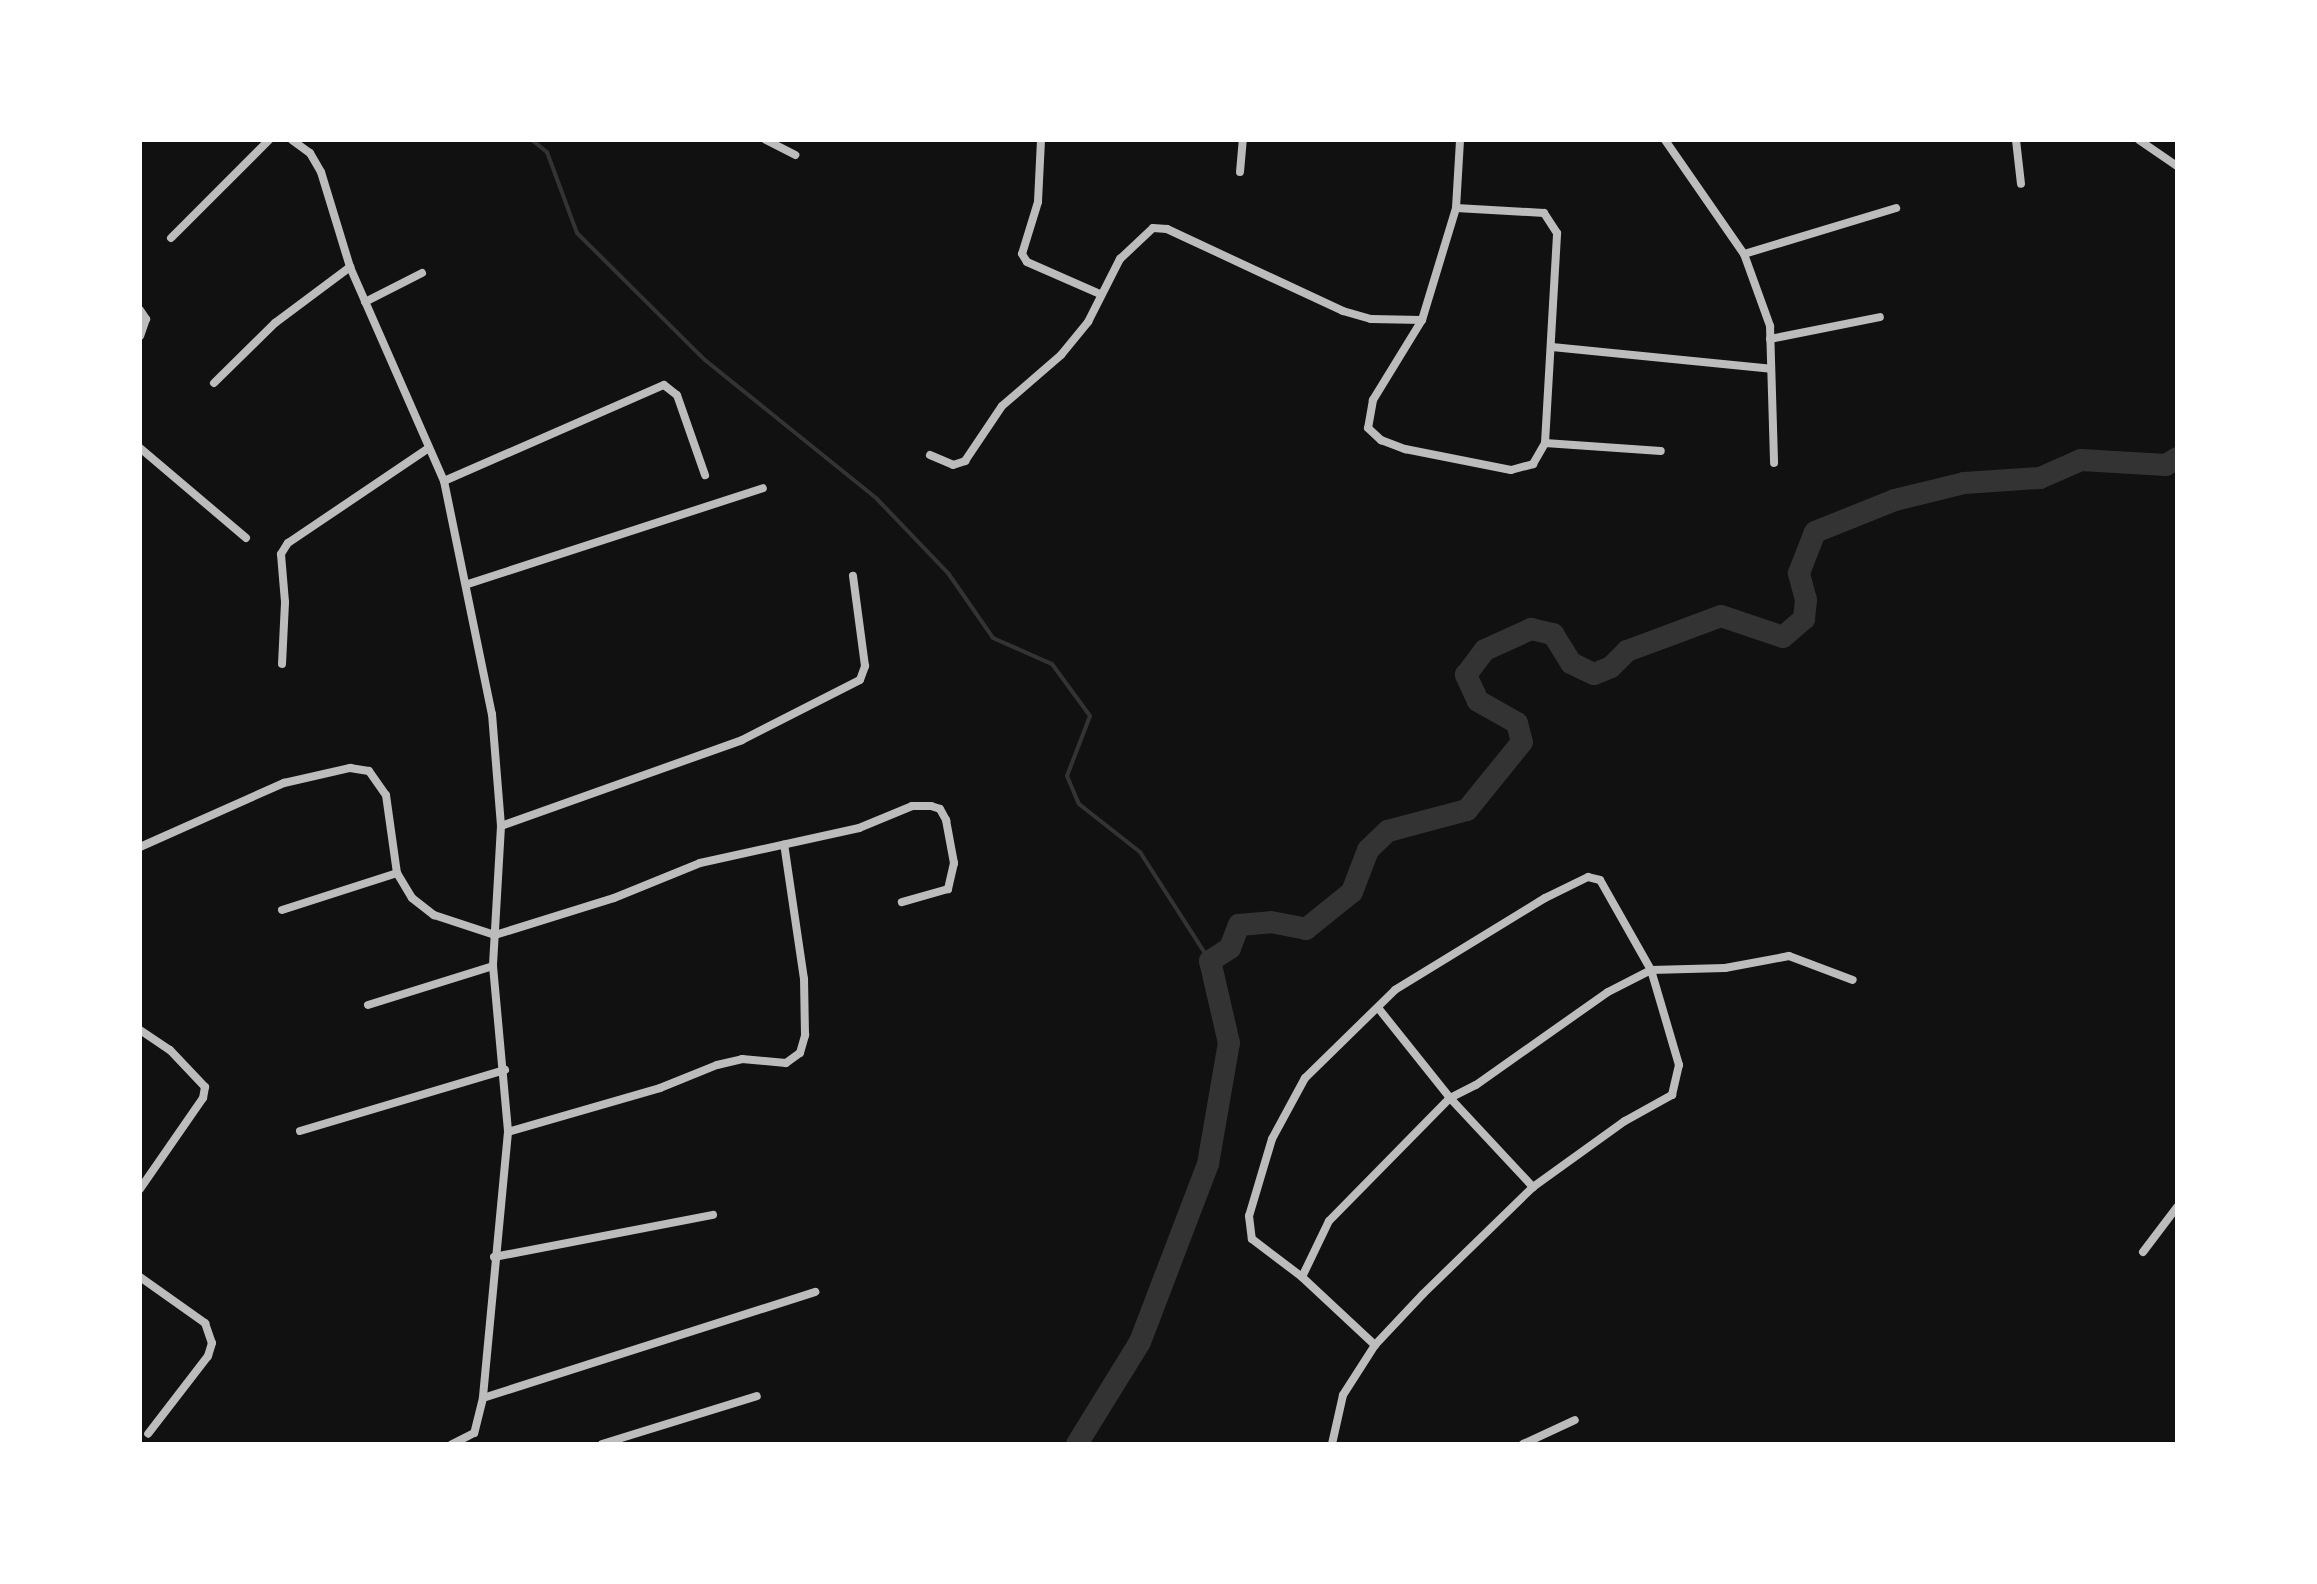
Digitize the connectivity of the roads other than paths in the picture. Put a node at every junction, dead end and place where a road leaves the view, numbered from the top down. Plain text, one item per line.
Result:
1 (269, 140) edge
2 (292, 140) edge
3 (766, 140) edge
4 (1041, 140) edge
5 (1244, 140) edge
6 (1460, 140) edge
7 (1665, 140) edge
8 (2016, 140) edge
9 (2139, 140) edge
10 (796, 154) dead end
11 (2177, 166) edge
12 (1240, 172) dead end
13 (2020, 184) dead end
14 (1456, 208) junction
15 (1896, 208) dead end
16 (171, 238) dead end
17 (1744, 254) junction
18 (350, 266) junction
19 (422, 273) dead end
20 (1100, 294) junction
21 (366, 302) junction
22 (140, 310) edge
23 (1880, 317) dead end
24 (1422, 320) junction
25 (140, 336) edge
26 (1770, 339) junction
27 (1552, 347) junction
28 (1771, 370) junction
29 (214, 383) dead end
30 (1546, 443) junction
31 (140, 448) edge
32 (429, 448) junction
33 (1661, 450) dead end
34 (930, 455) dead end
35 (1774, 463) dead end
36 (705, 476) dead end
37 (444, 481) junction
38 (763, 488) dead end
39 (246, 538) dead end
40 (853, 576) dead end
41 (468, 584) junction
42 (282, 664) dead end
43 (501, 826) junction
44 (784, 844) junction
45 (140, 847) edge
46 (397, 873) junction
47 (902, 902) dead end
48 (282, 910) dead end
49 (495, 936) junction
50 (493, 966) junction
51 (1651, 970) junction
52 (1853, 980) dead end
53 (368, 1005) dead end
54 (1380, 1009) junction
55 (140, 1030) edge
56 (505, 1070) junction
57 (1450, 1098) junction
58 (300, 1132) dead end
59 (508, 1132) junction
60 (1533, 1186) junction
61 (140, 1189) edge
62 (2177, 1208) edge
63 (713, 1215) dead end
64 (2144, 1252) dead end
65 (494, 1258) junction
66 (140, 1277) edge
67 (1302, 1277) junction
68 (816, 1292) dead end
69 (1374, 1345) junction
70 (758, 1396) dead end
71 (482, 1398) junction
72 (1575, 1420) dead end
73 (474, 1432) junction
74 (148, 1434) dead end
75 (452, 1444) edge
76 (481, 1444) edge
77 (602, 1444) edge
78 (1332, 1444) edge
79 (1523, 1444) edge

1 - 16 street
2 - 18 street
3 - 10 street
4 - 20 street
5 - 12 street
6 - 14 street
7 - 17 street
8 - 13 street
9 - 11 street
14 - 24 street
14 - 27 street
15 - 17 street
17 - 26 street
18 - 21 street
18 - 29 street
19 - 21 street
20 - 24 street
20 - 34 street
21 - 32 street
22 - 25 street
23 - 26 street
24 - 30 street
26 - 28 street
27 - 28 street
27 - 30 street
28 - 35 street
30 - 33 street
31 - 39 street
32 - 37 street
32 - 42 street
36 - 37 street
37 - 41 street
38 - 41 street
40 - 43 street
41 - 43 street
43 - 49 street
44 - 47 street
44 - 49 street
44 - 59 street
45 - 46 street
46 - 48 street
46 - 49 street
49 - 50 street
50 - 53 street
50 - 56 street
51 - 52 street
51 - 54 street
51 - 57 street
51 - 60 street
54 - 57 street
54 - 67 street
55 - 61 street
56 - 58 street
56 - 59 street
57 - 60 street
57 - 67 street
59 - 65 street
60 - 69 street
62 - 64 street
63 - 65 street
65 - 71 street
66 - 74 street
67 - 69 street
68 - 71 street
69 - 78 street
70 - 77 street
71 - 73 street
72 - 79 street
73 - 75 street
73 - 76 street

